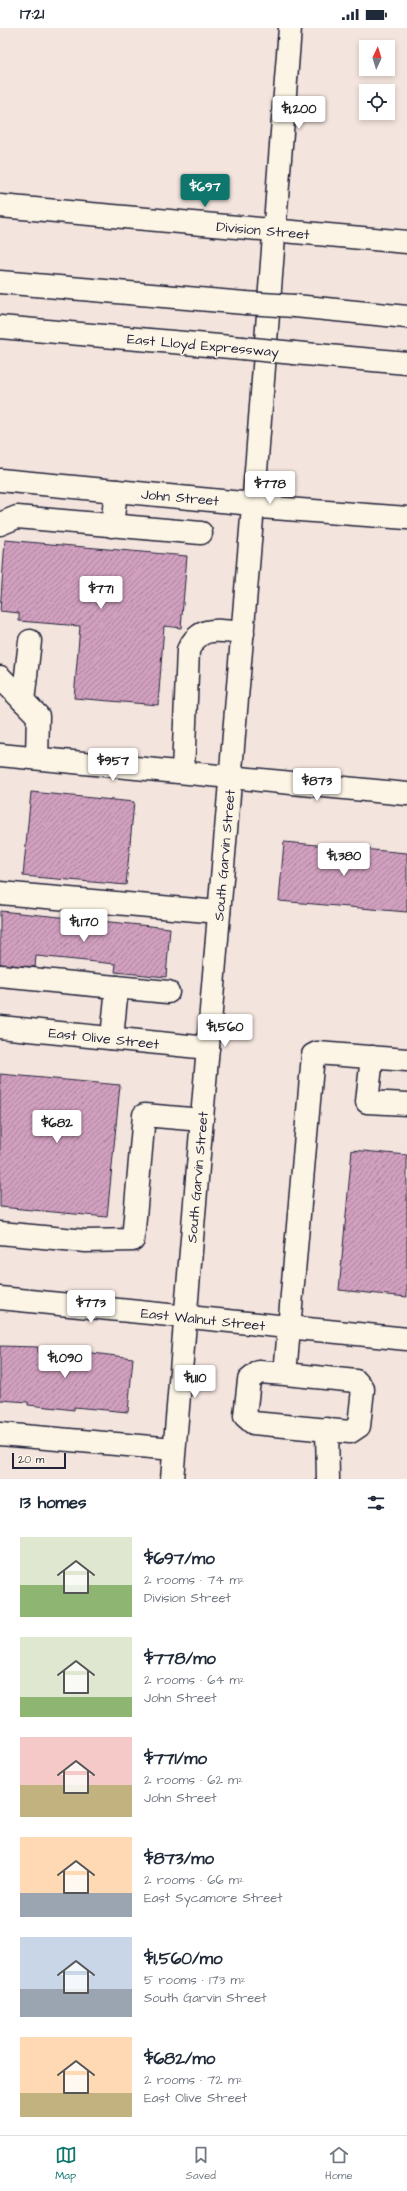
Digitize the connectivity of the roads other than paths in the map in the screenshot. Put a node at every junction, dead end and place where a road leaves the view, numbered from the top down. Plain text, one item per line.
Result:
1 (290, 28) edge
2 (0, 206) edge
3 (274, 230) junction
4 (407, 242) edge
5 (0, 282) edge
6 (407, 317) edge
7 (0, 327) edge
8 (407, 363) edge
9 (0, 480) edge
10 (116, 491) junction
11 (253, 504) junction
12 (407, 518) edge
13 (0, 524) edge
14 (112, 526) junction
15 (201, 533) dead end
16 (242, 633) junction
17 (30, 641) dead end
18 (0, 676) edge
19 (24, 701) junction
20 (0, 755) edge
21 (37, 758) junction
22 (183, 772) junction
23 (230, 776) junction
24 (407, 794) edge
25 (0, 893) edge
26 (219, 912) junction
27 (0, 976) edge
28 (117, 987) junction
29 (168, 992) dead end
30 (0, 1027) edge
31 (112, 1038) junction
32 (208, 1048) junction
33 (372, 1057) junction
34 (407, 1060) edge
35 (407, 1104) edge
36 (202, 1120) junction
37 (0, 1233) edge
38 (0, 1298) edge
39 (185, 1317) junction
40 (289, 1327) junction
41 (407, 1339) edge
42 (285, 1374) junction
43 (326, 1429) junction
44 (0, 1434) edge
45 (174, 1449) junction
46 (172, 1479) edge
47 (328, 1479) edge

1 - 3 main road, South Garvin Street
2 - 3 main road, Division Street
3 - 4 main road, Division Street
3 - 11 main road, South Garvin Street
5 - 6 main road, bridge
7 - 8 main road, East Lloyd Expressway, bridge
9 - 10 main road, John Street
10 - 11 main road, John Street
10 - 14 main road
11 - 12 main road, John Street
11 - 16 main road, South Garvin Street
13 - 14 main road
14 - 15 main road
16 - 22 main road
16 - 23 main road, South Garvin Street
17 - 19 main road
18 - 19 main road
19 - 21 main road
20 - 21 main road
21 - 22 main road
22 - 23 main road
23 - 24 main road
23 - 26 main road, South Garvin Street
25 - 26 main road
26 - 32 main road, South Garvin Street
27 - 28 main road
28 - 29 main road
28 - 31 main road
30 - 31 main road, East Olive Street
31 - 32 main road, East Olive Street
32 - 36 main road, South Garvin Street
33 - 34 main road
33 - 35 main road
33 - 40 main road
36 - 37 main road
36 - 39 main road, South Garvin Street
38 - 39 main road, East Walnut Street
39 - 40 main road, East Walnut Street
39 - 45 main road, South Garvin Street
40 - 41 main road, East Walnut Street
40 - 42 main road
42 - 43 main road
42 - 43 main road
43 - 47 main road
44 - 45 main road
45 - 46 main road, South Garvin Street

